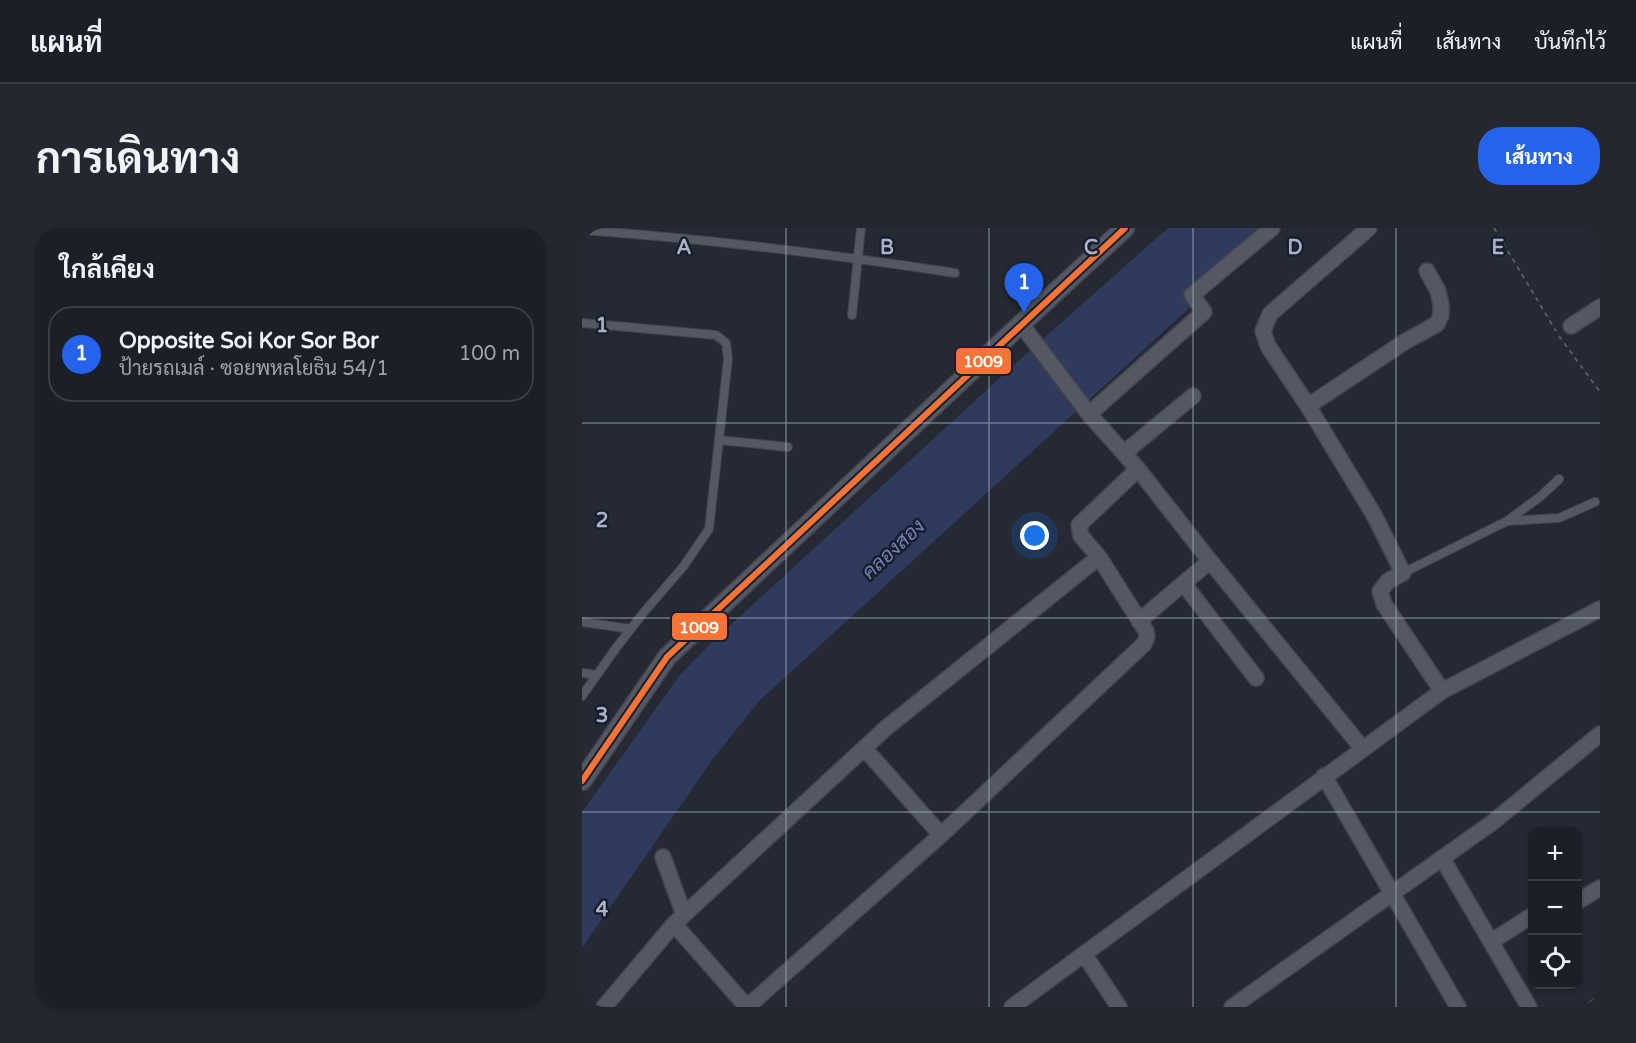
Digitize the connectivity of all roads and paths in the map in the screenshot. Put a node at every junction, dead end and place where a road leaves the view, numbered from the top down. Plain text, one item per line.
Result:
1 (861, 228) edge
2 (1125, 228) edge
3 (1272, 228) edge
4 (1369, 228) edge
5 (1494, 228) edge
6 (582, 230) edge
7 (652, 232) edge
8 (858, 258) junction
9 (1427, 271) dead end
10 (954, 273) dead end
11 (1600, 307) edge
12 (852, 315) dead end
13 (582, 323) edge
14 (1571, 326) dead end
15 (1026, 331) junction
16 (1600, 392) edge
17 (1194, 396) dead end
18 (1308, 406) junction
19 (1089, 414) junction
20 (719, 440) junction
21 (788, 447) dead end
22 (1124, 453) junction
23 (1138, 469) junction
24 (1559, 478) dead end
25 (1595, 502) dead end
26 (1507, 521) junction
27 (1099, 557) junction
28 (1210, 561) junction
29 (1402, 573) junction
30 (1184, 584) junction
31 (1600, 609) edge
32 (1139, 621) junction
33 (582, 622) edge
34 (631, 629) junction
35 (582, 673) edge
36 (597, 675) junction
37 (1256, 678) dead end
38 (1442, 691) junction
39 (582, 696) edge
40 (1600, 734) edge
41 (864, 748) junction
42 (1364, 749) junction
43 (1324, 776) junction
44 (582, 781) edge
45 (941, 835) junction
46 (663, 857) dead end
47 (1442, 858) junction
48 (1600, 888) edge
49 (1392, 893) junction
50 (1582, 899) edge
51 (1528, 918) edge
52 (679, 920) junction
53 (1492, 941) junction
54 (1084, 954) junction
55 (604, 1007) edge
56 (747, 1007) edge
57 (1012, 1007) edge
58 (1119, 1007) edge
59 (1232, 1007) edge
60 (1458, 1007) edge
61 (1529, 1007) edge

1 - 8 lane
2 - 15 street
3 - 19 street
4 - 18 street
5 - 16 path
6 - 7 lane
7 - 8 lane
8 - 10 lane
8 - 12 lane
9 - 18 street
11 - 14 street
13 - 20 lane
15 - 19 street
15 - 44 street
17 - 22 street
18 - 29 street
19 - 22 street
20 - 21 lane
20 - 34 lane
22 - 23 street
23 - 27 street
23 - 28 street
24 - 26 lane
25 - 26 lane
26 - 29 lane
27 - 32 street
27 - 41 street
28 - 30 street
28 - 42 street
29 - 38 street
30 - 32 street
30 - 37 street
31 - 38 street
32 - 45 street
33 - 34 lane
34 - 36 lane
35 - 36 lane
36 - 39 lane
38 - 42 street
40 - 47 street
41 - 45 street
41 - 52 street
42 - 43 street
43 - 49 street
43 - 54 street
45 - 56 street
46 - 52 street
47 - 49 street
47 - 53 street
48 - 50 street
49 - 59 street
49 - 60 street
51 - 53 street
52 - 55 street
52 - 56 street
53 - 61 street
54 - 57 street
54 - 58 street

